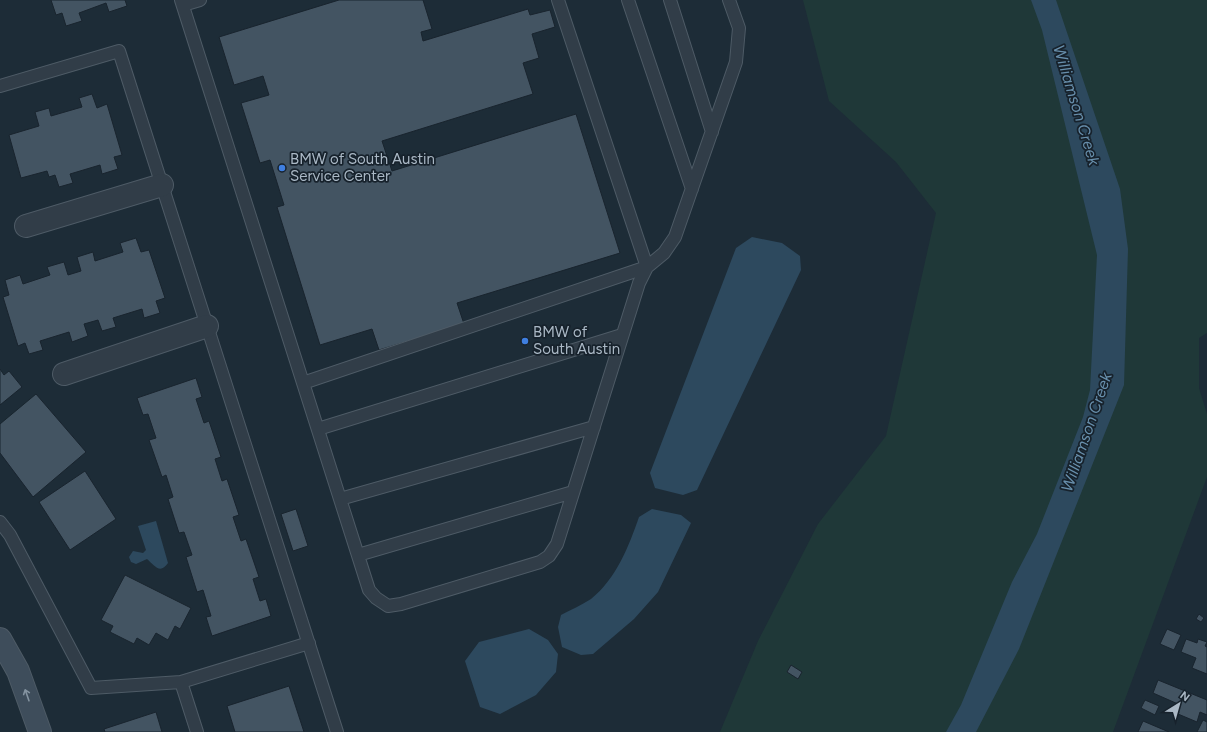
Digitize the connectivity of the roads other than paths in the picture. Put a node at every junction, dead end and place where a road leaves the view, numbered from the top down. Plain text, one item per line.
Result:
1 (200, 0) edge
2 (558, 0) edge
3 (628, 0) edge
4 (670, 0) edge
5 (729, 0) edge
6 (182, 3) edge
7 (0, 86) edge
8 (712, 132) junction
9 (162, 185) junction
10 (692, 189) junction
11 (26, 226) dead end
12 (647, 267) junction
13 (207, 326) junction
14 (622, 335) junction
15 (64, 374) dead end
16 (303, 382) junction
17 (594, 427) junction
18 (318, 429) junction
19 (573, 492) junction
20 (340, 498) junction
21 (0, 522) edge
22 (358, 555) junction
23 (0, 639) edge
24 (309, 643) junction
25 (181, 682) junction
26 (40, 732) edge
27 (198, 732) edge
28 (337, 732) edge

1 - 6 lane
2 - 12 lane
3 - 10 lane
4 - 8 lane
5 - 8 lane
6 - 16 lane
7 - 9 lane
8 - 10 lane
9 - 11 street
9 - 13 lane
10 - 12 lane
12 - 14 lane
12 - 16 lane
13 - 15 street
13 - 24 lane
14 - 17 lane
14 - 18 lane
16 - 18 lane
17 - 19 lane
17 - 20 lane
18 - 20 lane
19 - 22 lane
19 - 22 lane
20 - 22 lane
21 - 25 lane
26 -> 23 main road
24 - 25 lane
24 - 28 lane
25 - 27 lane

